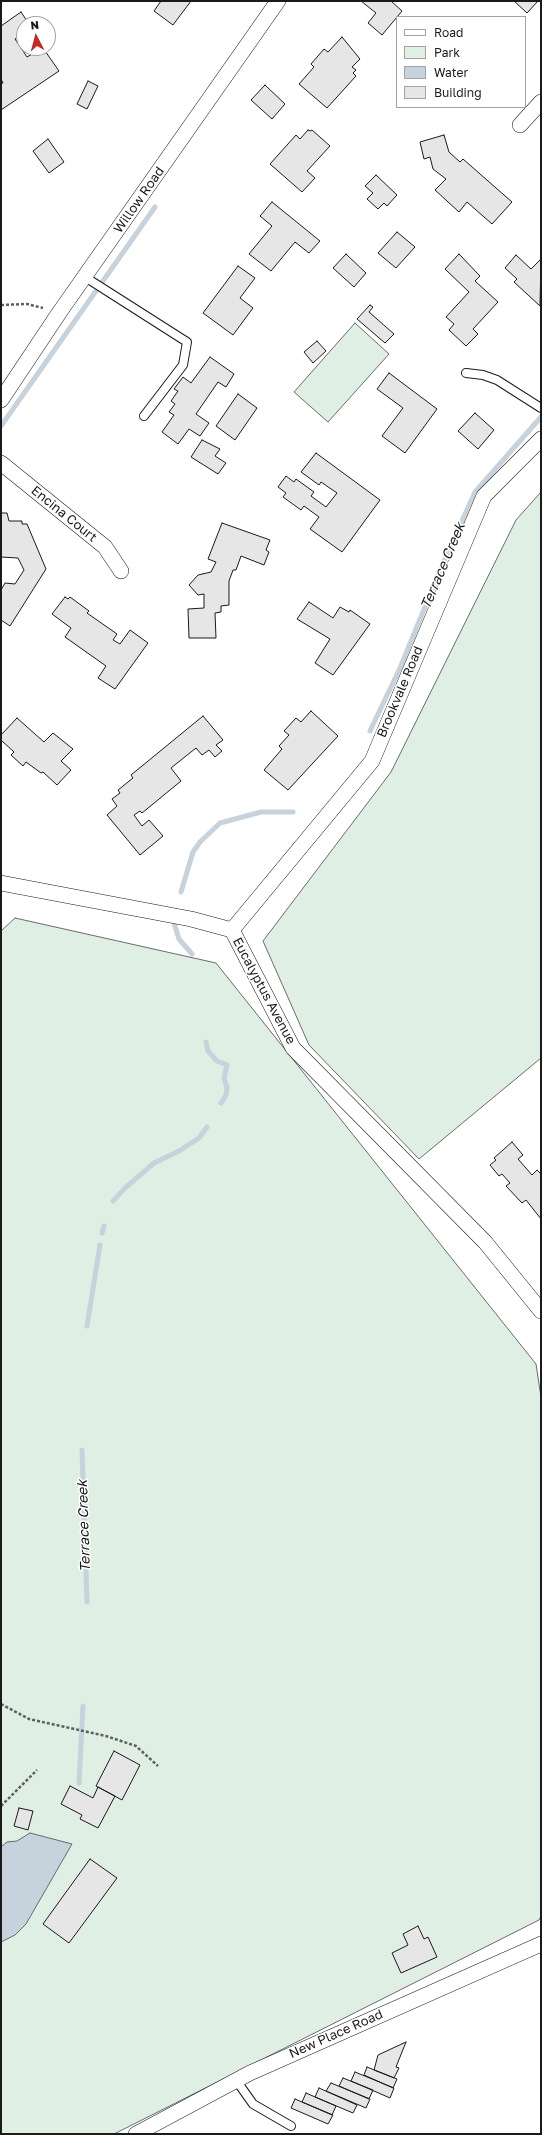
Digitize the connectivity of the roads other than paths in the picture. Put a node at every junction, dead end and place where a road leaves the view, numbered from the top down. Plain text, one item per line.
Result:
1 (278, 1) edge
2 (541, 102) edge
3 (520, 126) dead end
4 (87, 278) junction
5 (466, 372) dead end
6 (1, 400) edge
7 (539, 407) edge
8 (144, 416) dead end
9 (541, 439) edge
10 (1, 463) edge
11 (121, 571) dead end
12 (1, 883) edge
13 (232, 930) junction
14 (541, 1311) edge
15 (541, 1944) edge
16 (236, 2080) junction
17 (291, 2126) dead end
18 (136, 2134) edge

1 - 4 street, Willow Road
2 - 3 street
4 - 6 street, Willow Road
4 - 8 lane
5 - 7 lane
9 - 13 street, Brookvale Road
10 - 11 street, Encina Court
12 - 13 street, Eucalyptus Avenue
13 - 14 street, Eucalyptus Avenue
15 - 16 street, New Place Road
16 - 17 lane
16 - 18 street, New Place Road

